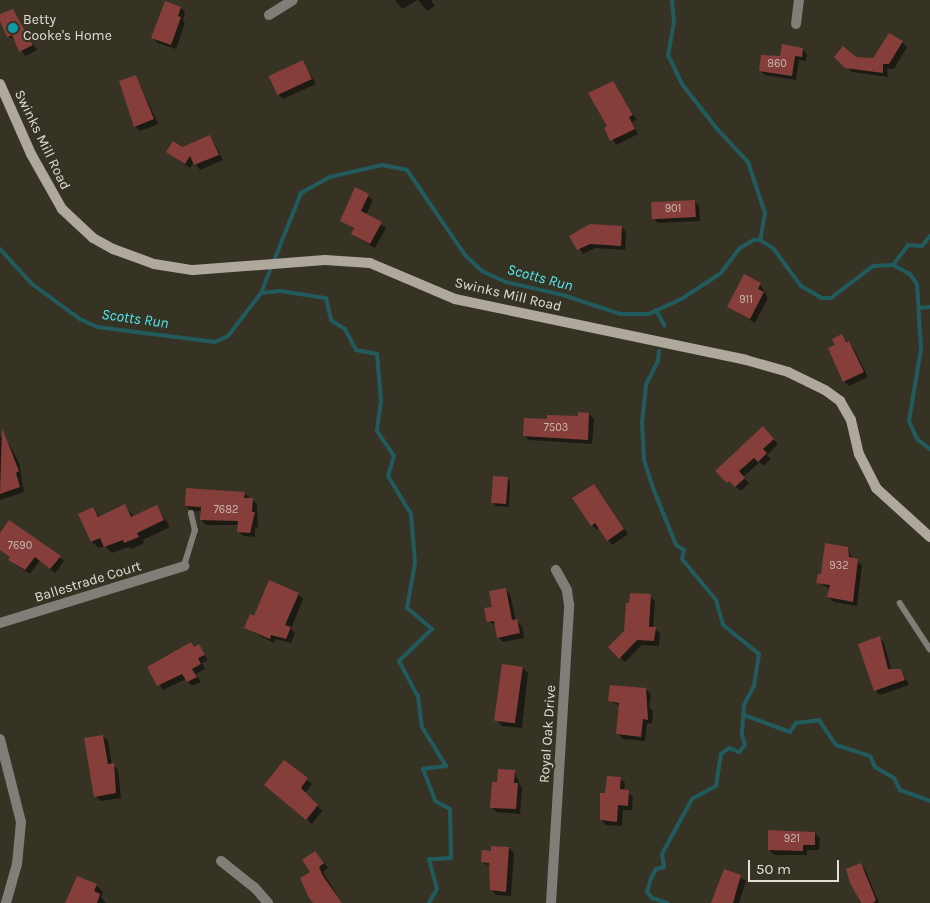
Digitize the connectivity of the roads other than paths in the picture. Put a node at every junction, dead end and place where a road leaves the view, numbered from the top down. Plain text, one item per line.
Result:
1 (293, 0) edge
2 (798, 0) edge
3 (269, 15) dead end
4 (796, 24) dead end
5 (0, 84) edge
6 (191, 512) dead end
7 (930, 537) edge
8 (184, 566) joint
9 (556, 570) dead end
10 (900, 603) dead end
11 (0, 623) edge
12 (930, 649) edge
13 (0, 739) edge
14 (221, 861) dead end
15 (6, 903) edge
16 (268, 903) edge
17 (551, 903) edge

1 - 3 street
2 - 4 street
5 - 7 street, Swinks Mill Road
6 - 8 lane
8 - 11 street, Ballestrade Court
9 - 17 street, Royal Oak Drive
10 - 12 lane
13 - 15 street
14 - 16 street

